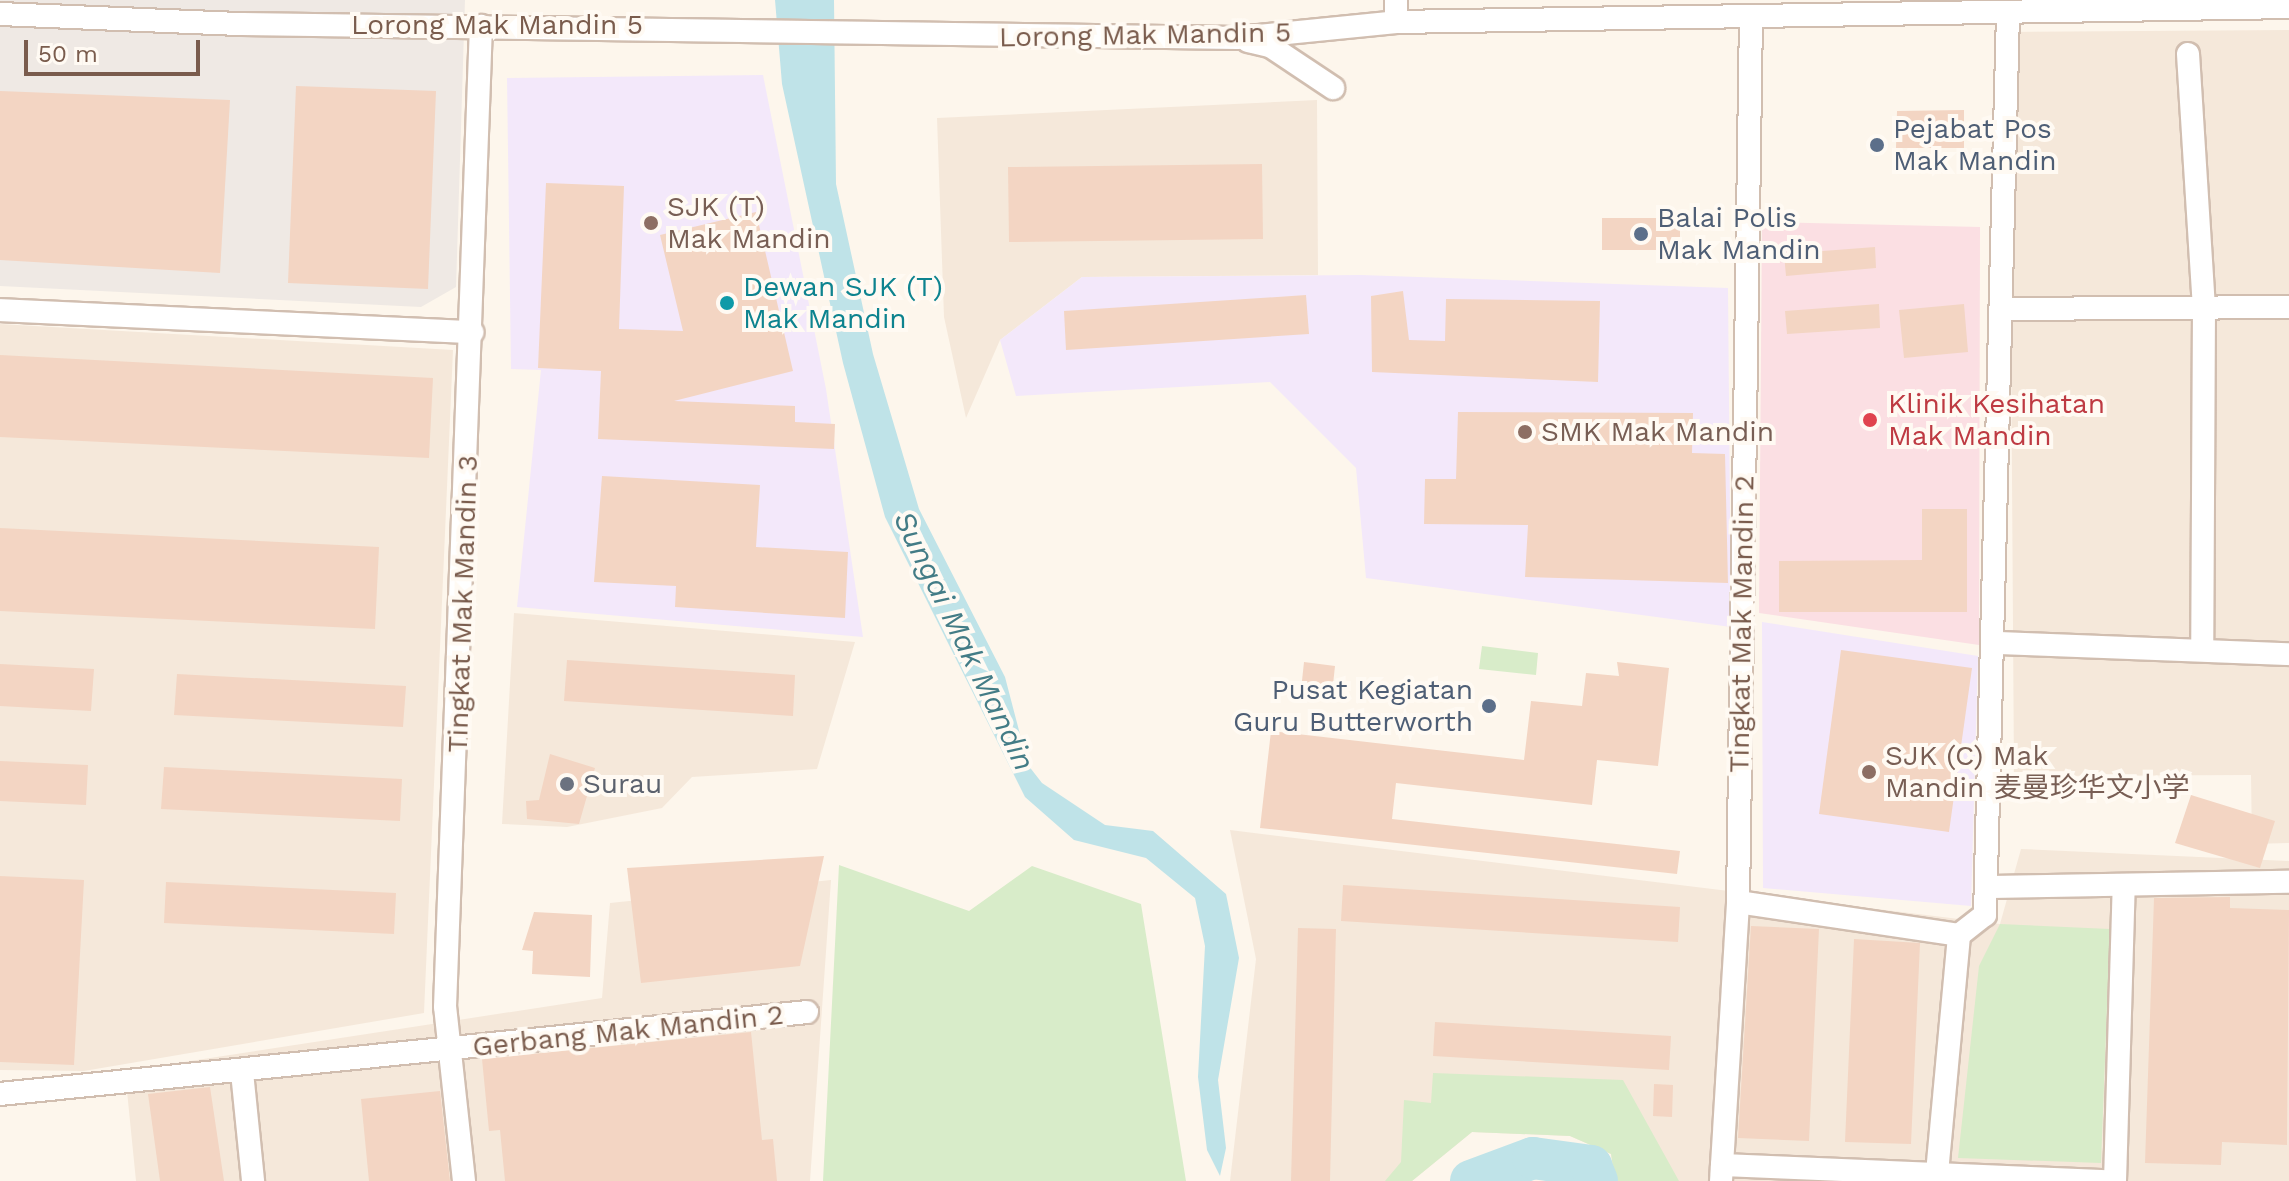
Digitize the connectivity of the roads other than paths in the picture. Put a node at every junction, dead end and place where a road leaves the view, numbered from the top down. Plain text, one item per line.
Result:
1 (2289, 7) edge
2 (1396, 11) edge
3 (2008, 12) junction
4 (0, 14) edge
5 (1751, 18) junction
6 (481, 26) junction
7 (1237, 38) junction
8 (2188, 54) dead end
9 (1333, 88) dead end
10 (2289, 307) edge
11 (2204, 308) junction
12 (2004, 309) junction
13 (0, 310) edge
14 (472, 332) junction
15 (1997, 643) junction
16 (2202, 650) junction
17 (2289, 654) edge
18 (2289, 882) edge
19 (2124, 886) junction
20 (1988, 887) junction
21 (1738, 902) junction
22 (1959, 935) junction
23 (807, 1012) dead end
24 (450, 1050) junction
25 (242, 1072) junction
26 (0, 1094) edge
27 (1721, 1173) edge
28 (1937, 1173) junction
29 (253, 1181) edge
30 (464, 1181) edge
31 (2108, 1181) edge
32 (2115, 1181) edge

1 - 3 street, Lorong Mak Mandin 5
2 - 5 street, Lorong Mak Mandin 5
2 - 7 street, Lorong Mak Mandin 5
3 - 5 street, Lorong Mak Mandin 5
3 - 12 street
4 - 6 street, Lorong Mak Mandin 5
5 - 21 street, Tingkat Mak Mandin 2
6 - 7 street, Lorong Mak Mandin 5
6 - 14 street, Tingkat Mak Mandin 3
7 - 9 street
8 - 11 street
10 - 11 street
11 - 12 street
11 - 16 street
12 - 15 street
13 - 14 street
14 - 24 street, Tingkat Mak Mandin 3
15 - 16 street
15 - 20 street
16 - 17 street
18 - 19 street
19 - 20 street
19 - 32 street
20 - 22 street
21 - 22 street
21 - 27 street, Tingkat Mak Mandin 2
22 - 28 street
23 - 24 street, Gerbang Mak Mandin 2
24 - 25 street, Gerbang Mak Mandin 2
24 - 30 street, Tingkat Mak Mandin 3
25 - 26 street, Gerbang Mak Mandin 2
25 - 29 street
27 - 28 street
28 - 31 street

